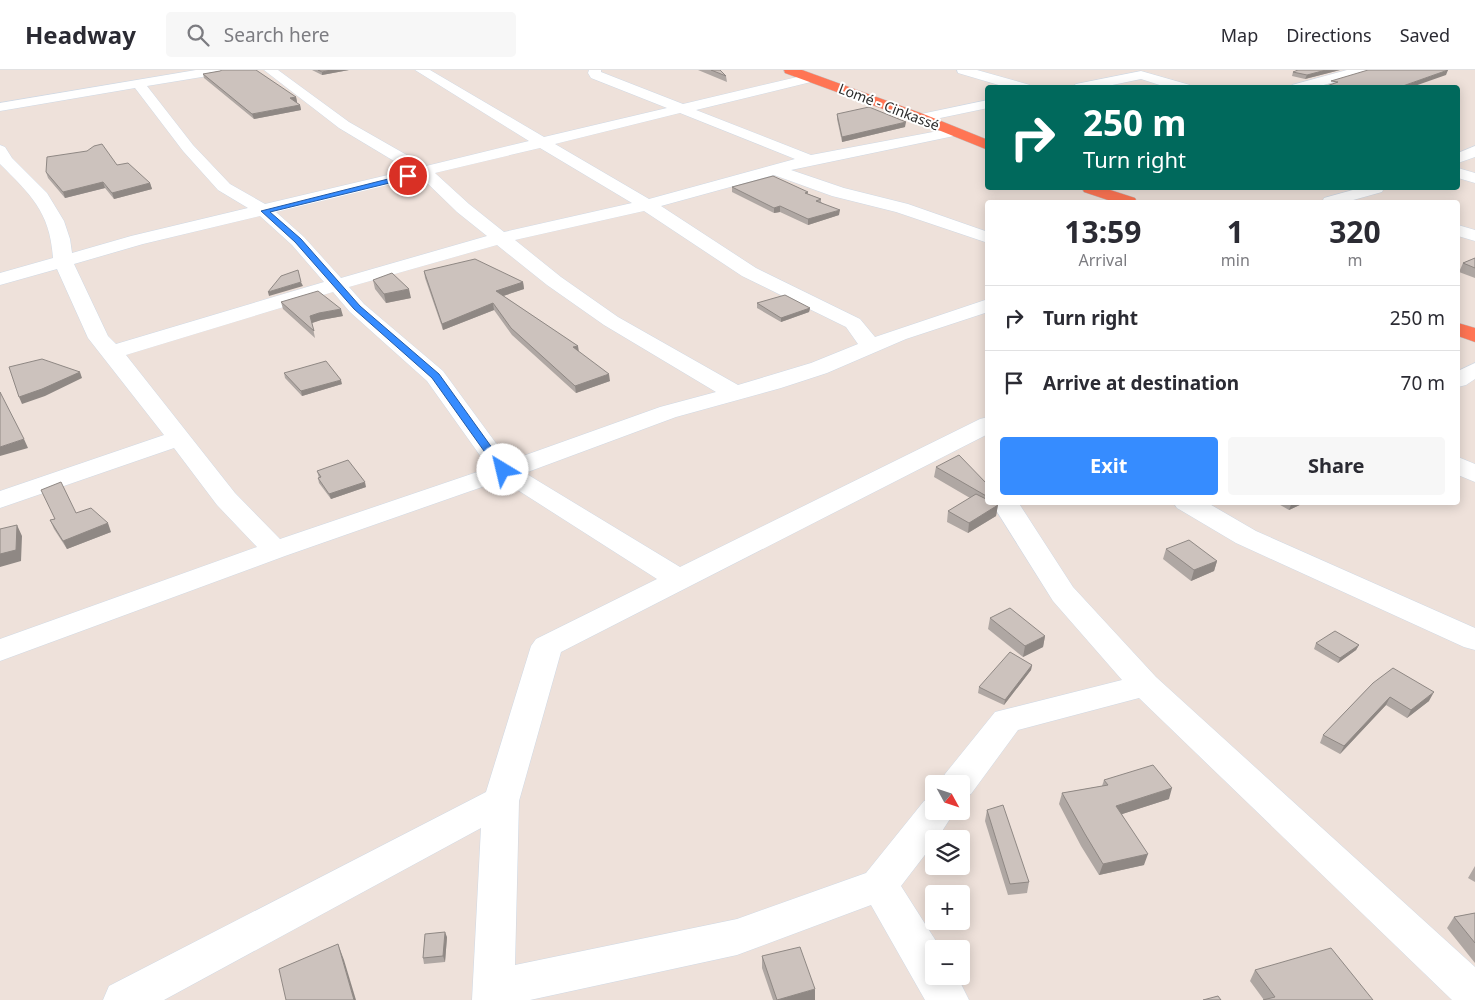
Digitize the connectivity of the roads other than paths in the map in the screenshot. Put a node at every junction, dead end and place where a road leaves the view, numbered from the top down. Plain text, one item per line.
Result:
1 (220, 70) edge
2 (270, 70) edge
3 (421, 70) edge
4 (595, 70) edge
5 (790, 70) edge
6 (963, 70) edge
7 (1118, 70) edge
8 (1159, 70) edge
9 (1361, 70) edge
10 (120, 73) dead end
11 (1141, 75) junction
12 (810, 78) junction
13 (136, 84) junction
14 (1015, 85) edge
15 (1091, 85) edge
16 (1175, 85) edge
17 (1308, 85) edge
18 (985, 105) edge
19 (0, 107) edge
20 (678, 108) junction
21 (921, 118) junction
22 (954, 132) junction
23 (543, 143) junction
24 (985, 145) edge
25 (0, 150) edge
26 (1475, 151) edge
27 (1460, 157) edge
28 (810, 160) junction
29 (776, 170) junction
30 (426, 172) junction
31 (1460, 174) edge
32 (1475, 178) edge
33 (1096, 190) edge
34 (1369, 190) edge
35 (1355, 194) junction
36 (1123, 200) edge
37 (1336, 200) edge
38 (1372, 200) edge
39 (647, 205) junction
40 (265, 211) junction
41 (1460, 231) edge
42 (1475, 236) edge
43 (985, 237) edge
44 (501, 238) junction
45 (64, 261) junction
46 (0, 279) edge
47 (336, 285) junction
48 (985, 306) edge
49 (1460, 330) edge
50 (1475, 336) edge
51 (871, 346) junction
52 (112, 352) junction
53 (1475, 370) edge
54 (1460, 379) edge
55 (735, 393) junction
56 (985, 426) edge
57 (178, 438) junction
58 (1460, 466) edge
59 (503, 470) junction
60 (1475, 474) edge
61 (0, 500) edge
62 (1006, 505) edge
63 (1191, 505) edge
64 (275, 550) junction
65 (678, 579) junction
66 (1475, 640) edge
67 (0, 650) edge
68 (1144, 685) junction
69 (965, 775) edge
70 (501, 802) junction
71 (930, 820) edge
72 (880, 885) junction
73 (925, 961) edge
74 (939, 985) edge
75 (1475, 994) edge
76 (493, 995) edge
77 (124, 1000) edge
78 (948, 1000) edge

1 - 13 street
2 - 30 street
3 - 23 street
4 - 20 street
5 - 12 highway, Lomé - Cinkassé
6 - 14 street
7 - 11 street
8 - 11 street
9 - 17 street
10 - 13 street
11 - 15 street
11 - 16 street
12 - 20 street
12 - 21 highway, Lomé - Cinkassé
13 - 19 street
13 - 40 street
18 - 21 street
20 - 23 street
20 - 28 street
21 - 22 highway, Lomé - Cinkassé
22 - 24 highway, Lomé - Cinkassé
22 - 28 street
23 - 30 street
23 - 39 street
25 - 45 street
26 - 27 street
28 - 29 street
29 - 39 street
29 - 43 street
30 - 40 street
30 - 44 street
31 - 32 street
33 - 36 highway
34 - 35 street
35 - 37 street
35 - 38 street
39 - 44 street
39 - 51 street
40 - 45 street
40 - 47 street
41 - 42 street
44 - 47 street
44 - 55 street
45 - 46 street
45 - 52 street
47 - 52 street
47 - 59 street
48 - 51 street
49 - 50 highway
51 - 55 street
52 - 57 street
53 - 54 street
55 - 59 street
56 - 65 street
57 - 61 street
57 - 64 street
58 - 60 street
59 - 64 street
59 - 65 street
62 - 68 street
63 - 66 street
64 - 67 street
65 - 70 street
68 - 69 street
68 - 75 street
70 - 76 street
70 - 77 street
71 - 72 street
72 - 73 street
72 - 76 street
74 - 78 street

